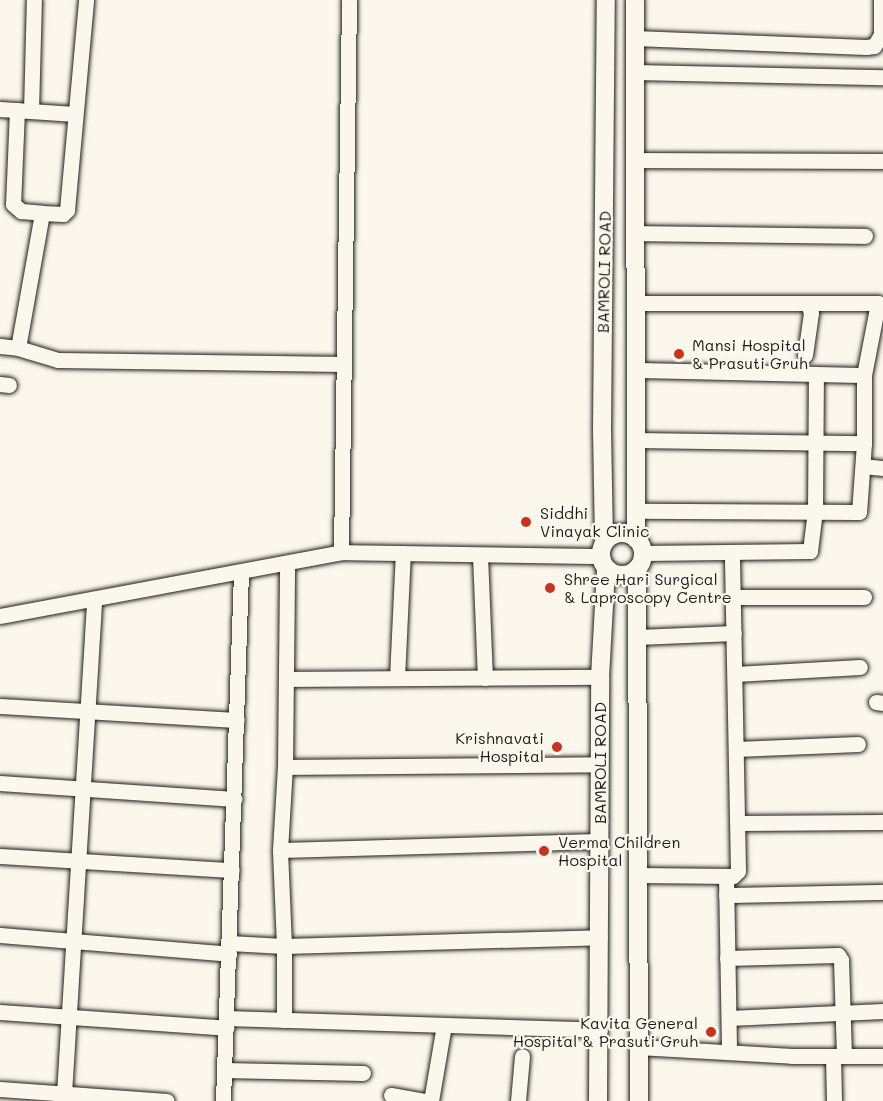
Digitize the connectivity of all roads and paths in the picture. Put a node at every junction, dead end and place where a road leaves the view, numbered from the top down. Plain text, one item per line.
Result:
1 (34, 0) edge
2 (86, 0) edge
3 (349, 0) edge
4 (606, 0) edge
5 (635, 0) edge
6 (881, 0) edge
7 (882, 31) edge
8 (634, 38) junction
9 (634, 72) junction
10 (883, 77) edge
11 (0, 109) edge
12 (24, 111) junction
13 (75, 114) junction
14 (634, 160) junction
15 (883, 161) edge
16 (42, 213) junction
17 (635, 233) junction
18 (865, 236) dead end
19 (635, 303) junction
20 (808, 303) junction
21 (0, 346) edge
22 (18, 348) junction
23 (805, 355) dead end
24 (344, 364) junction
25 (636, 370) junction
26 (816, 374) junction
27 (864, 375) junction
28 (636, 440) junction
29 (815, 442) junction
30 (864, 443) junction
31 (862, 466) junction
32 (883, 468) edge
33 (636, 511) junction
34 (815, 512) junction
35 (341, 552) junction
36 (732, 552) junction
37 (403, 553) junction
38 (639, 554) junction
39 (480, 555) junction
40 (604, 556) junction
41 (286, 563) junction
42 (241, 572) junction
43 (733, 597) junction
44 (864, 597) dead end
45 (94, 599) junction
46 (0, 616) edge
47 (734, 633) junction
48 (637, 637) junction
49 (860, 667) dead end
50 (735, 674) junction
51 (600, 677) junction
52 (398, 678) junction
53 (485, 678) junction
54 (286, 679) junction
55 (0, 706) edge
56 (88, 711) junction
57 (237, 720) junction
58 (858, 744) dead end
59 (736, 749) junction
60 (600, 764) junction
61 (285, 767) junction
62 (0, 783) edge
63 (84, 789) junction
64 (234, 799) junction
65 (883, 822) edge
66 (738, 823) junction
67 (600, 841) junction
68 (280, 850) junction
69 (0, 856) edge
70 (77, 861) junction
71 (232, 870) junction
72 (638, 875) junction
73 (726, 876) junction
74 (883, 892) edge
75 (726, 895) junction
76 (0, 935) edge
77 (600, 938) junction
78 (73, 941) junction
79 (284, 946) junction
80 (229, 948) junction
81 (727, 958) junction
82 (883, 1011) edge
83 (0, 1012) edge
84 (844, 1013) junction
85 (68, 1017) junction
86 (729, 1018) junction
87 (284, 1020) junction
88 (226, 1023) junction
89 (444, 1025) junction
90 (600, 1030) junction
91 (638, 1047) junction
92 (729, 1052) junction
93 (522, 1056) dead end
94 (838, 1056) junction
95 (883, 1056) edge
96 (224, 1070) junction
97 (363, 1073) dead end
98 (0, 1089) edge
99 (64, 1094) junction
100 (391, 1095) dead end
101 (167, 1101) edge
102 (223, 1101) edge
103 (425, 1101) edge
104 (431, 1101) edge
105 (518, 1101) edge
106 (598, 1101) edge
107 (639, 1101) edge
108 (834, 1101) edge

1 - 12 street
2 - 13 street
3 - 24 street
4 - 40 street, BAMROLI ROAD
5 - 8 street
6 - 7 street
7 - 8 street
8 - 9 street
9 - 10 street
9 - 14 street
11 - 12 street
12 - 13 street
12 - 16 street
13 - 16 street
14 - 15 street
14 - 17 street
16 - 22 street
17 - 18 street
17 - 19 street
19 - 20 street
19 - 25 street
20 - 23 street
20 - 27 street
21 - 22 street
22 - 24 street
24 - 35 street
25 - 26 street
25 - 28 street
26 - 27 street
26 - 29 street
27 - 30 street
28 - 29 street
28 - 33 street
29 - 30 street
29 - 34 street
30 - 31 street
31 - 32 street
31 - 34 street
33 - 34 street
33 - 38 street
34 - 36 street
35 - 37 street
35 - 41 street
36 - 38 street
36 - 43 street
37 - 39 street
37 - 52 street
38 - 40 street
38 - 40 street
38 - 48 street
39 - 40 street
39 - 53 street
40 - 51 street, BAMROLI ROAD
41 - 42 street
41 - 54 street
42 - 45 street
42 - 57 street
43 - 44 street
43 - 47 street
45 - 46 street
45 - 56 street
47 - 48 street
47 - 50 street
48 - 72 street
49 - 50 street
50 - 59 street
51 - 53 street
51 - 60 street, BAMROLI ROAD
52 - 53 street
52 - 54 street
54 - 61 street
55 - 56 street
56 - 57 street
56 - 63 street
57 - 64 street
58 - 59 street
59 - 66 street
60 - 61 street
60 - 67 street, BAMROLI ROAD
61 - 68 street
62 - 63 street
63 - 64 street
63 - 70 street
64 - 71 street
65 - 66 street
66 - 73 street
67 - 68 street
67 - 77 street, BAMROLI ROAD
68 - 79 street
69 - 70 street
70 - 71 street
70 - 78 street
71 - 80 street
72 - 73 street
72 - 91 street
73 - 75 street
74 - 75 street
75 - 81 street
76 - 78 street
77 - 79 street
77 - 90 street, BAMROLI ROAD
78 - 80 street
78 - 85 street
79 - 80 street
79 - 87 street
80 - 88 street
81 - 84 street
81 - 86 street
82 - 84 street
83 - 85 street
84 - 86 street
84 - 94 street
85 - 88 street
85 - 99 street
86 - 92 street
87 - 88 street
87 - 89 street
88 - 96 street
89 - 90 street
89 - 104 street
90 - 106 street, BAMROLI ROAD
91 - 92 street
91 - 107 street
92 - 94 street
93 - 105 street
94 - 95 street
94 - 108 street
96 - 97 street
96 - 102 street
98 - 99 street
99 - 101 street
100 - 103 street

